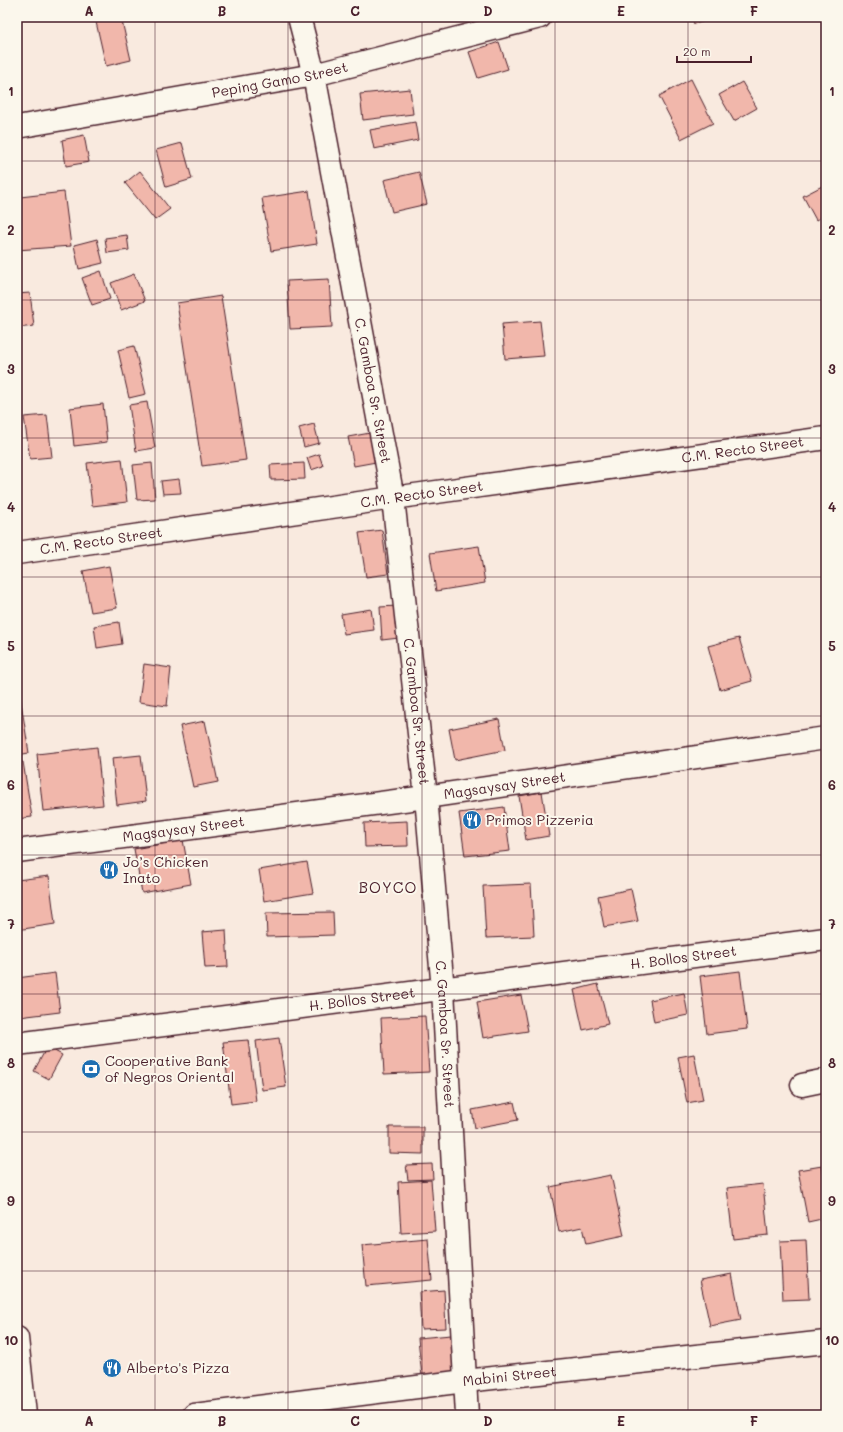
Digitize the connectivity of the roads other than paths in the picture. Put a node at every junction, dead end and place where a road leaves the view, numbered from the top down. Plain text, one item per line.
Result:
1 (299, 17) edge
2 (540, 17) edge
3 (314, 75) junction
4 (17, 127) edge
5 (826, 438) edge
6 (393, 498) junction
7 (17, 553) edge
8 (826, 738) edge
9 (426, 797) junction
10 (17, 851) edge
11 (826, 939) edge
12 (443, 990) junction
13 (17, 1044) edge
14 (826, 1080) edge
15 (802, 1085) dead end
16 (17, 1338) edge
17 (826, 1342) edge
18 (465, 1381) junction
19 (25, 1415) edge
20 (194, 1415) edge
21 (467, 1415) edge

1 - 3 street, C. Gamboa Sr. Street
2 - 3 street, Peping Gamo Street
3 - 4 street, Peping Gamo Street
3 - 6 street, C. Gamboa Sr. Street
5 - 6 street, C.M. Recto Street
6 - 7 street, C.M. Recto Street
6 - 9 street, C. Gamboa Sr. Street
8 - 9 street, Magsaysay Street
9 - 10 street, Magsaysay Street
9 - 12 street, C. Gamboa Sr. Street
11 - 12 street, H. Bollos Street
12 - 13 street, H. Bollos Street
12 - 18 street, C. Gamboa Sr. Street
14 - 15 street
16 - 19 street
17 - 18 street, Mabini Street
18 - 20 street, Mabini Street
18 - 21 street, C. Gamboa Sr. Street

